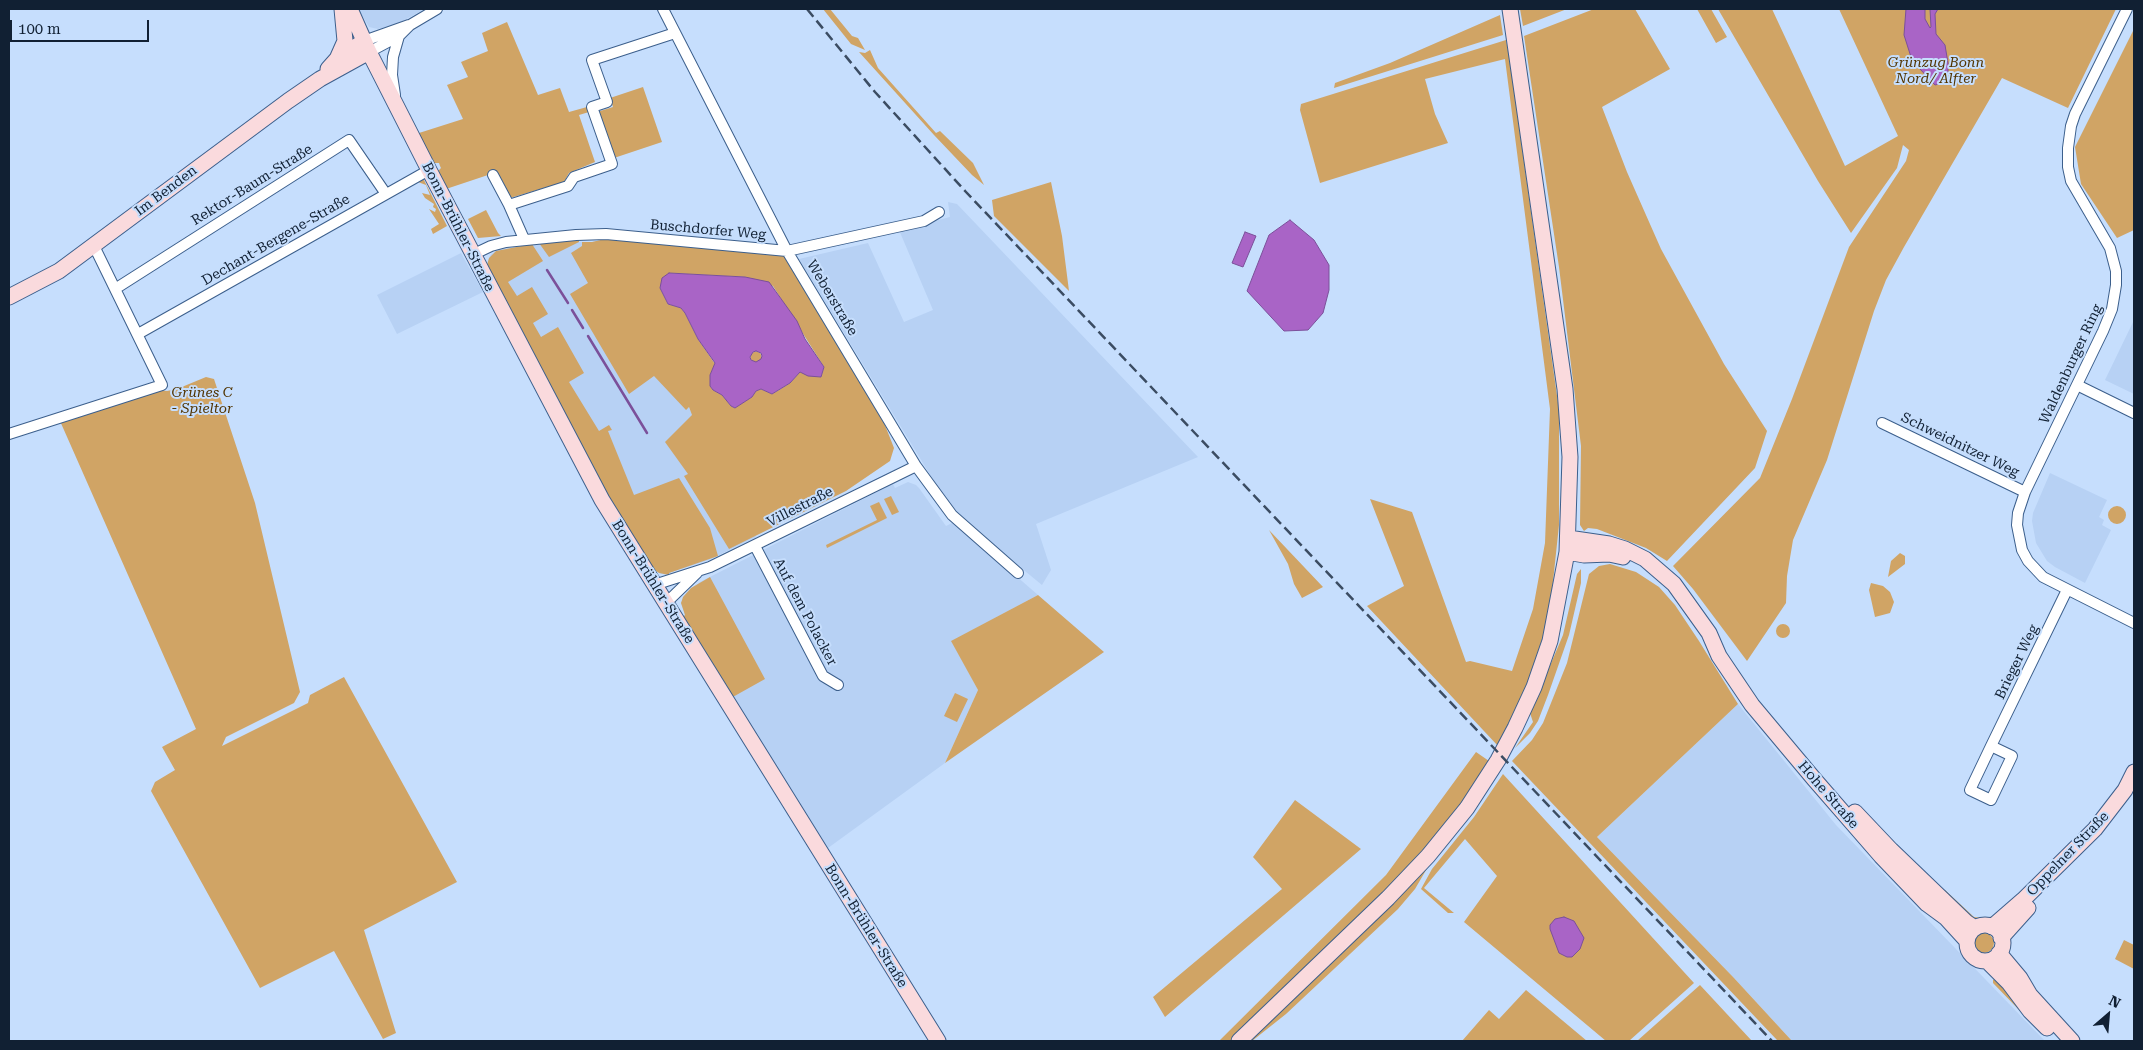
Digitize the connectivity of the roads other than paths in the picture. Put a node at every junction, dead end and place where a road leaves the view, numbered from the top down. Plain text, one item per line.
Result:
1 (342, 9) edge
2 (350, 9) edge
3 (436, 9) edge
4 (663, 9) edge
5 (2127, 9) edge
6 (1510, 11) edge
7 (410, 25) junction
8 (675, 33) junction
9 (399, 36) junction
10 (367, 47) junction
11 (336, 60) junction
12 (320, 79) junction
13 (396, 106) junction
14 (428, 170) junction
15 (493, 175) dead end
16 (386, 194) junction
17 (509, 205) junction
18 (939, 212) dead end
19 (524, 240) junction
20 (94, 246) junction
21 (787, 251) junction
22 (472, 255) junction
23 (115, 289) junction
24 (9, 297) edge
25 (138, 334) junction
26 (2077, 385) junction
27 (2134, 413) edge
28 (1882, 423) dead end
29 (9, 434) edge
30 (916, 466) junction
31 (2026, 492) junction
32 (755, 546) junction
33 (1568, 546) junction
34 (697, 572) junction
35 (1018, 574) dead end
36 (654, 584) junction
37 (2067, 590) junction
38 (666, 603) junction
39 (2134, 623) edge
40 (838, 684) dead end
41 (1992, 746) junction
42 (2134, 773) edge
43 (2134, 787) edge
44 (1997, 932) junction
45 (1971, 935) junction
46 (1993, 957) junction
47 (938, 1041) edge
48 (1239, 1041) edge
49 (2060, 1041) edge
50 (2072, 1041) edge

1 - 11 street
2 - 10 street, Bonn-Brühler-Straße
3 - 7 street
4 - 8 street, Weberstraße
5 - 26 street, Waldenburger Ring
6 - 33 street
7 - 9 street
7 - 10 street
8 - 17 street
8 - 21 street, Weberstraße
9 - 10 street
9 - 13 street, Bonn-Brühler-Straße
10 - 11 street, Im Benden
10 - 12 street, Im Benden
10 - 13 street, Bonn-Brühler-Straße
11 - 12 street, Im Benden
12 - 20 street, Im Benden
13 - 14 street, Bonn-Brühler-Straße
14 - 16 street, Dechant-Bergene-Straße
14 - 22 street, Bonn-Brühler-Straße
15 - 17 street
16 - 23 street, Rektor-Baum-Straße
16 - 25 street, Dechant-Bergene-Straße
17 - 19 street
18 - 21 street, Buschdorfer Weg
19 - 21 street, Buschdorfer Weg
19 - 22 street, Buschdorfer Weg
20 - 23 street
20 - 24 street, Im Benden
21 - 30 street, Weberstraße
22 - 36 street, Bonn-Brühler-Straße
23 - 25 street
25 - 29 street
26 - 27 street
26 - 31 street, Waldenburger Ring
28 - 31 street, Schweidnitzer Weg
30 - 32 street, Villestraße
30 - 35 street, Weberstraße
31 - 37 street, Waldenburger Ring
32 - 34 street, Villestraße
32 - 40 street, Auf dem Polacker
33 - 45 street, Hohe Straße
33 - 48 street
34 - 36 street, Villestraße
34 - 38 street, Villestraße
36 - 38 street, Bonn-Brühler-Straße
37 - 39 street, Waldenburger Ring
37 - 41 street, Brieger Weg
38 - 47 street, Bonn-Brühler-Straße
41 - 41 street, Brieger Weg
42 - 44 street, Oppelner Straße
43 - 44 street, Oppelner Straße
44 - 45 street
44 - 46 street
45 - 46 street
46 - 49 street
46 - 50 street

